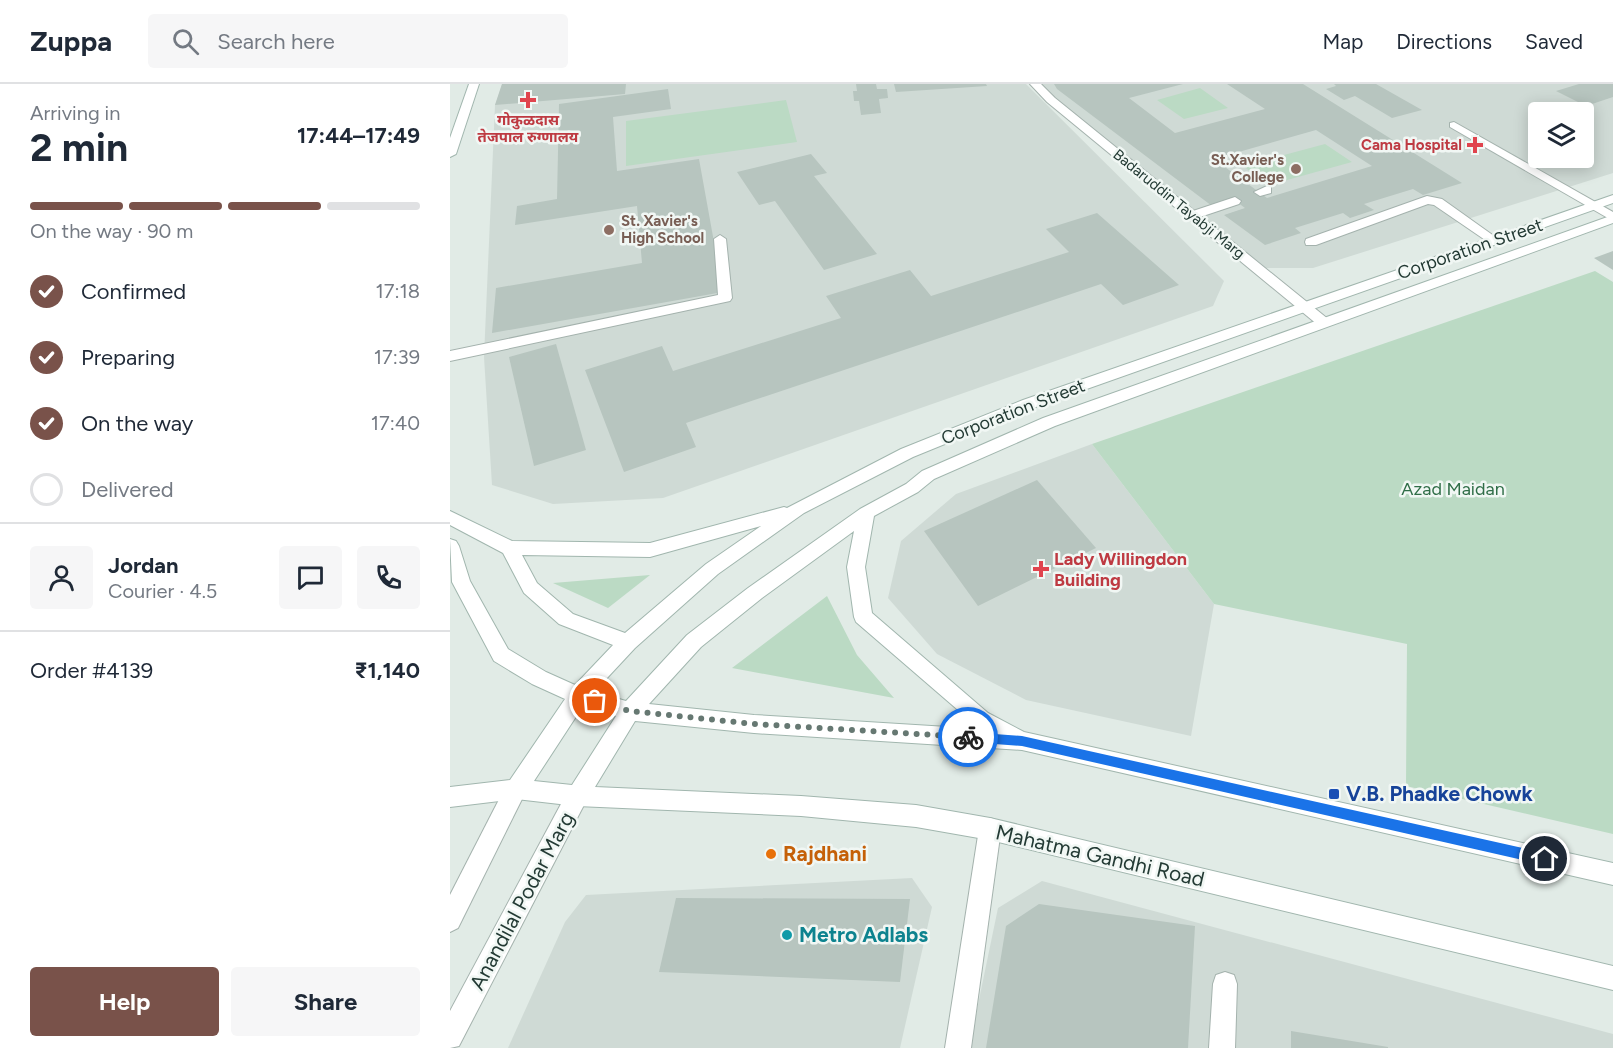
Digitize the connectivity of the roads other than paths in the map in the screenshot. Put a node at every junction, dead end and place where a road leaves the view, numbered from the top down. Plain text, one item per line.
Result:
1 (474, 84) edge
2 (1035, 84) edge
3 (1454, 125) dead end
4 (450, 154) edge
5 (1613, 199) edge
6 (1235, 201) dead end
7 (1594, 206) junction
8 (1194, 215) junction
9 (1613, 218) edge
10 (720, 239) dead end
11 (1495, 241) junction
12 (1311, 242) dead end
13 (1305, 307) junction
14 (1323, 322) junction
15 (450, 356) edge
16 (798, 509) junction
17 (866, 513) junction
18 (450, 517) edge
19 (450, 546) edge
20 (510, 548) junction
21 (628, 642) junction
22 (578, 696) junction
23 (630, 711) junction
24 (1022, 741) junction
25 (516, 789) junction
26 (450, 796) edge
27 (577, 796) junction
28 (990, 829) junction
29 (1613, 874) edge
30 (450, 920) edge
31 (1613, 978) edge
32 (1225, 984) dead end
33 (450, 1037) edge
34 (958, 1048) edge
35 (1222, 1048) edge

1 - 4 main road
2 - 8 main road, Badaruddin Tayabji Marg
3 - 7 main road
5 - 7 main road, Corporation Street
6 - 8 main road
7 - 9 main road
7 - 11 main road, Corporation Street
8 - 13 main road, Badaruddin Tayabji Marg
9 - 14 main road, Corporation Street
10 - 15 main road
11 - 12 main road
11 - 13 main road, Corporation Street
13 - 14 main road, Badaruddin Tayabji Marg
13 - 16 main road, Corporation Street
14 - 17 main road, Corporation Street
16 - 20 main road
16 - 21 main road, Corporation Street
17 - 23 main road, Corporation Street
17 - 24 main road
18 - 20 main road
19 - 22 main road
20 - 21 main road
21 - 22 main road, Corporation Street
22 - 23 main road
22 - 25 main road, Corporation Street
23 - 24 main road
23 - 27 main road, Corporation Street
24 - 29 main road
25 - 26 main road, Mahatma Gandhi Road
25 - 27 main road, Mahatma Gandhi Road
25 - 30 main road
27 - 28 main road, Mahatma Gandhi Road
27 - 33 main road, Anandilal Podar Marg
28 - 31 main road, Mahatma Gandhi Road
28 - 34 main road
32 - 35 main road

